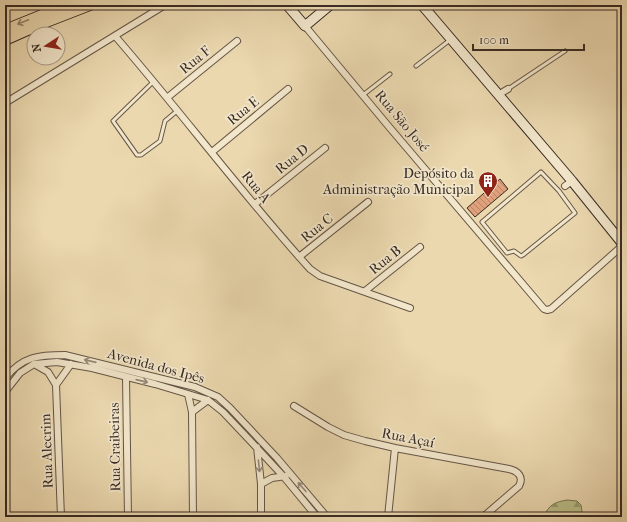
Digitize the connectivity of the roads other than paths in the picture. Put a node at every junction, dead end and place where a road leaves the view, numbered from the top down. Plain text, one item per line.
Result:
1 (67, 5) edge
2 (90, 5) edge
3 (165, 5) edge
4 (287, 5) edge
5 (330, 5) edge
6 (422, 5) edge
7 (305, 26) junction
8 (5, 30) edge
9 (115, 36) junction
10 (451, 38) junction
11 (5, 40) edge
12 (237, 41) dead end
13 (565, 51) dead end
14 (416, 66) dead end
15 (390, 74) dead end
16 (154, 81) junction
17 (288, 89) dead end
18 (508, 89) joint
19 (362, 95) junction
20 (498, 95) junction
21 (168, 97) junction
22 (5, 103) edge
23 (178, 110) junction
24 (325, 148) dead end
25 (212, 152) junction
26 (568, 184) junction
27 (559, 192) junction
28 (368, 202) dead end
29 (254, 204) junction
30 (622, 243) edge
31 (622, 246) edge
32 (420, 247) dead end
33 (299, 257) junction
34 (365, 291) junction
35 (410, 308) dead end
36 (34, 364) junction
37 (71, 364) junction
38 (126, 377) junction
39 (5, 378) edge
40 (56, 384) junction
41 (5, 392) edge
42 (188, 394) junction
43 (208, 400) junction
44 (294, 406) dead end
45 (192, 412) junction
46 (259, 438) junction
47 (257, 448) junction
48 (395, 448) junction
49 (287, 476) junction
50 (261, 484) junction
51 (61, 517) edge
52 (128, 517) edge
53 (193, 517) edge
54 (262, 517) edge
55 (318, 517) edge
56 (327, 517) edge
57 (388, 517) edge
58 (483, 517) edge

1 -> 8 main road
2 - 11 main road
3 - 9 street
4 - 7 street, Rua São José
5 - 7 street
6 - 10 street
7 - 19 street, Rua São José
9 - 16 street, Rua A
9 - 22 street
10 - 14 lane
10 - 20 street
12 - 21 street, Rua F
13 - 18 lane
15 - 19 lane
16 - 21 street, Rua A
16 - 23 lane
17 - 25 street, Rua E
18 - 20 street
19 - 31 street, Rua São José
20 - 26 street
21 - 23 street, Rua A
23 - 25 street, Rua A
24 - 29 street, Rua D
25 - 29 street, Rua A
26 - 27 lane
26 - 30 street
27 - 27 lane
28 - 33 street, Rua C
29 - 33 street, Rua A
32 - 34 street, Rua B
33 - 34 street, Rua A
34 - 35 street, Rua A
36 - 37 street, Avenida dos Ipês
36 - 40 street
36 - 41 street
37 - 38 street, Avenida dos Ipês
37 - 40 street
38 -> 42 street, Avenida dos Ipês
38 - 52 street, Rua Craibeiras
46 -> 39 street, Avenida dos Ipês
40 - 51 street, Rua Alecrim
42 - 43 street, Avenida dos Ipês
42 - 45 street
43 - 45 street
43 - 47 street, Avenida dos Ipês
44 - 48 street, Rua Açaí
45 - 53 street
46 - 47 street
46 - 49 street, Avenida dos Ipês
47 - 49 street, Avenida dos Ipês
47 -> 50 street
48 - 57 street
48 - 58 street, Rua Açaí
49 - 50 street
49 - 55 street, Avenida dos Ipês
56 -> 49 street, Avenida dos Ipês
50 - 54 street

